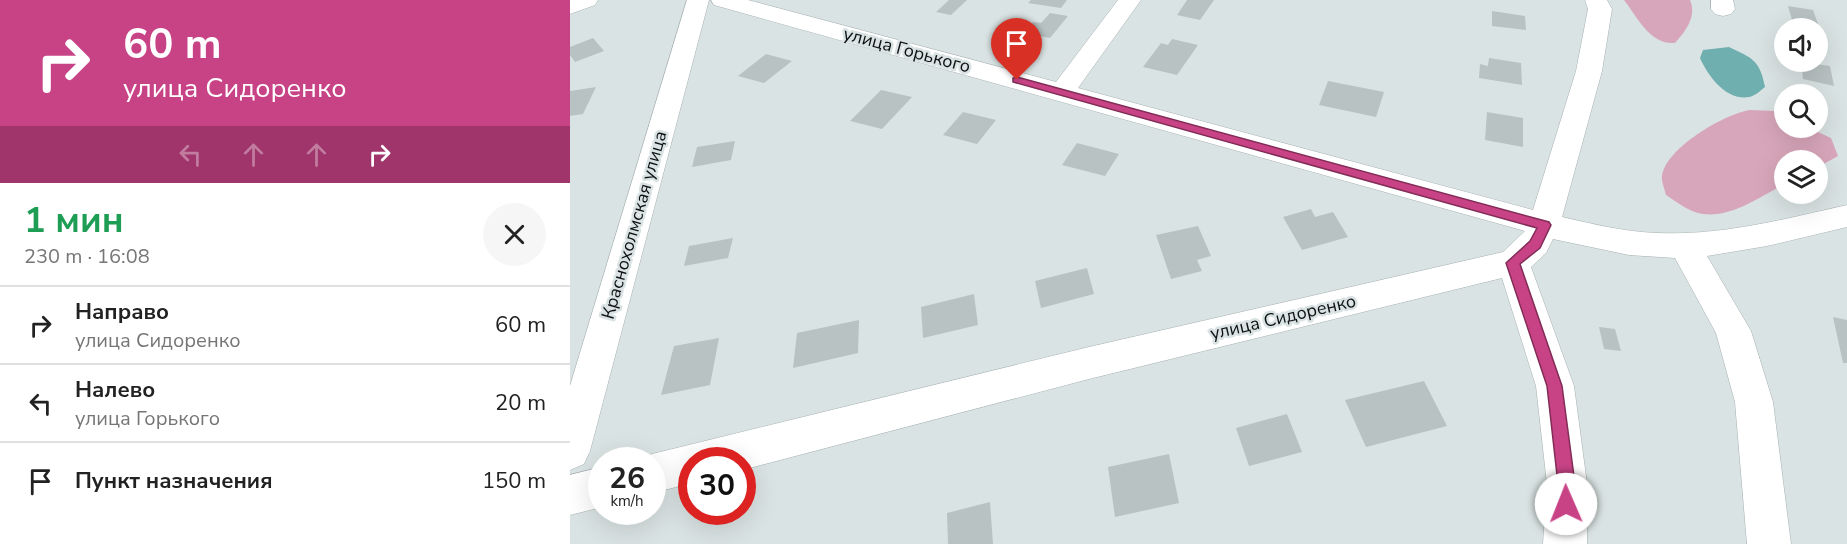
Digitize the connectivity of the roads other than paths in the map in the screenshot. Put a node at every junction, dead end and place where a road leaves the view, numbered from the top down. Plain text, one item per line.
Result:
1 (586, 0) edge
2 (698, 0) edge
3 (722, 0) edge
4 (1130, 0) edge
5 (1596, 0) edge
6 (570, 7) edge
7 (1062, 92) junction
8 (1847, 216) edge
9 (1544, 225) junction
10 (1685, 246) junction
11 (1513, 263) junction
12 (756, 448) edge
13 (570, 451) edge
14 (588, 490) edge
15 (570, 495) edge
16 (1565, 544) edge
17 (1769, 544) edge

1 - 6 street
2 - 13 street, Краснохолмская улица
3 - 7 street, улица Горького
4 - 7 street
5 - 9 street, улица Сидоренко
7 - 9 street, улица Горького
8 - 10 street
9 - 10 street
9 - 11 street, улица Сидоренко
10 - 17 street
11 - 12 street, улица Сидоренко
11 - 16 street
14 - 15 street

